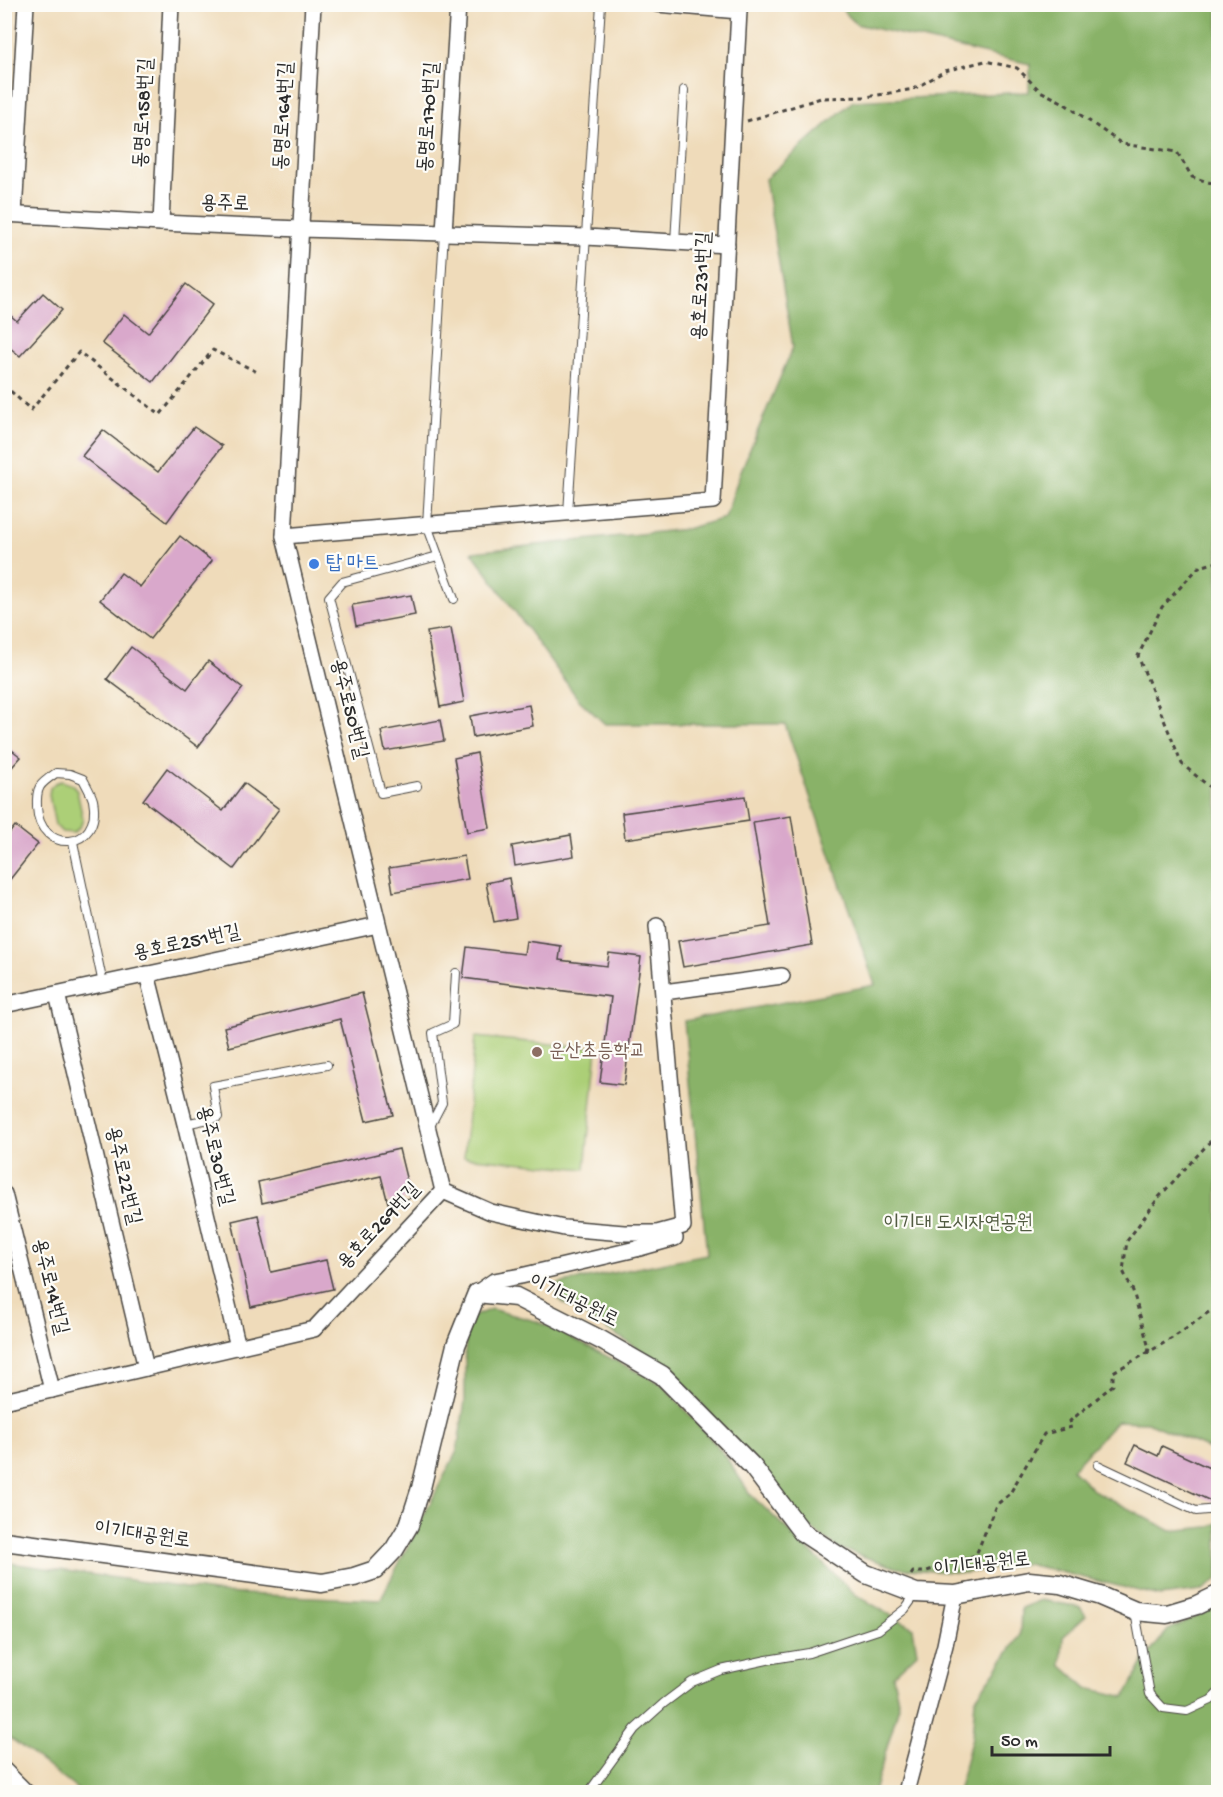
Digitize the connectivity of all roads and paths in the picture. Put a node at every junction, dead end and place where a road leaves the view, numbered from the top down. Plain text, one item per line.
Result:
1 (26, 4) edge
2 (171, 4) edge
3 (313, 4) edge
4 (458, 4) edge
5 (601, 4) edge
6 (657, 4) edge
7 (684, 90) dead end
8 (733, 122) junction
9 (1218, 185) edge
10 (9, 214) edge
11 (161, 224) junction
12 (300, 229) junction
13 (444, 232) junction
14 (586, 237) junction
15 (675, 242) junction
16 (727, 245) junction
17 (258, 374) dead end
18 (4, 385) edge
19 (568, 513) junction
20 (427, 525) junction
21 (284, 536) junction
22 (438, 556) junction
23 (1218, 562) edge
24 (454, 599) dead end
25 (417, 786) dead end
26 (1218, 794) edge
27 (73, 842) junction
28 (378, 925) junction
29 (657, 926) dead end
30 (456, 973) dead end
31 (147, 974) junction
32 (782, 976) dead end
33 (103, 984) junction
34 (664, 992) junction
35 (57, 994) junction
36 (4, 1005) edge
37 (327, 1065) dead end
38 (185, 1124) junction
39 (428, 1130) junction
40 (1218, 1133) edge
41 (443, 1191) junction
42 (4, 1194) edge
43 (682, 1226) junction
44 (477, 1293) junction
45 (1218, 1307) edge
46 (238, 1347) junction
47 (1148, 1353) junction
48 (146, 1368) junction
49 (52, 1390) junction
50 (4, 1401) edge
51 (1098, 1465) dead end
52 (1218, 1509) edge
53 (4, 1540) edge
54 (909, 1591) junction
55 (1218, 1594) edge
56 (955, 1595) junction
57 (1135, 1611) junction
58 (1218, 1694) edge
59 (4, 1770) edge
60 (26, 1792) edge
61 (589, 1792) edge
62 (906, 1792) edge

1 - 10 street
2 - 11 street, 동명로158번길
3 - 12 street, 동명로164번길
4 - 13 street, 동명로170번길
5 - 14 lane
6 - 8 street, 용호로231번길
7 - 15 lane
8 - 9 path
8 - 16 street, 용호로231번길
10 - 11 street, 용주로
11 - 12 street, 용주로
12 - 13 street, 용주로
12 - 21 street, 용주로50번길
13 - 14 street, 용주로
13 - 20 lane
14 - 15 street, 용주로
14 - 19 lane
15 - 16 street, 용주로
16 - 19 street, 용호로231번길
17 - 18 path
19 - 20 street, 용호로231번길
20 - 21 street, 용호로231번길
20 - 22 lane
21 - 28 street, 용주로50번길
22 - 24 lane
22 - 25 lane
23 - 26 path
27 - 27 lane
27 - 33 lane
28 - 31 street, 용호로251번길
28 - 39 street, 용주로50번길
29 - 34 street
30 - 39 lane
31 - 33 street, 용호로251번길
31 - 38 street, 용주로30번길
32 - 34 street
33 - 35 street, 용호로251번길
34 - 43 street
35 - 36 street, 용호로251번길
35 - 48 street, 용주로22번길
37 - 38 lane
38 - 46 street, 용주로30번길
39 - 41 street, 용주로50번길
40 - 47 path
41 - 43 street, 용호로269번길
41 - 46 street, 용호로269번길
42 - 49 street, 용주로14번길
43 - 44 street
44 - 53 street, 이기대공원로
44 - 54 street, 이기대공원로
45 - 47 path
46 - 48 street, 용호로269번길
47 - 54 path
48 - 49 street, 용호로269번길
49 - 50 street, 용호로269번길
51 - 52 lane
54 - 56 street, 이기대공원로
54 - 61 lane
55 - 57 street, 이기대공원로
56 - 57 street, 이기대공원로
56 - 62 street
57 - 58 lane
59 - 60 street

